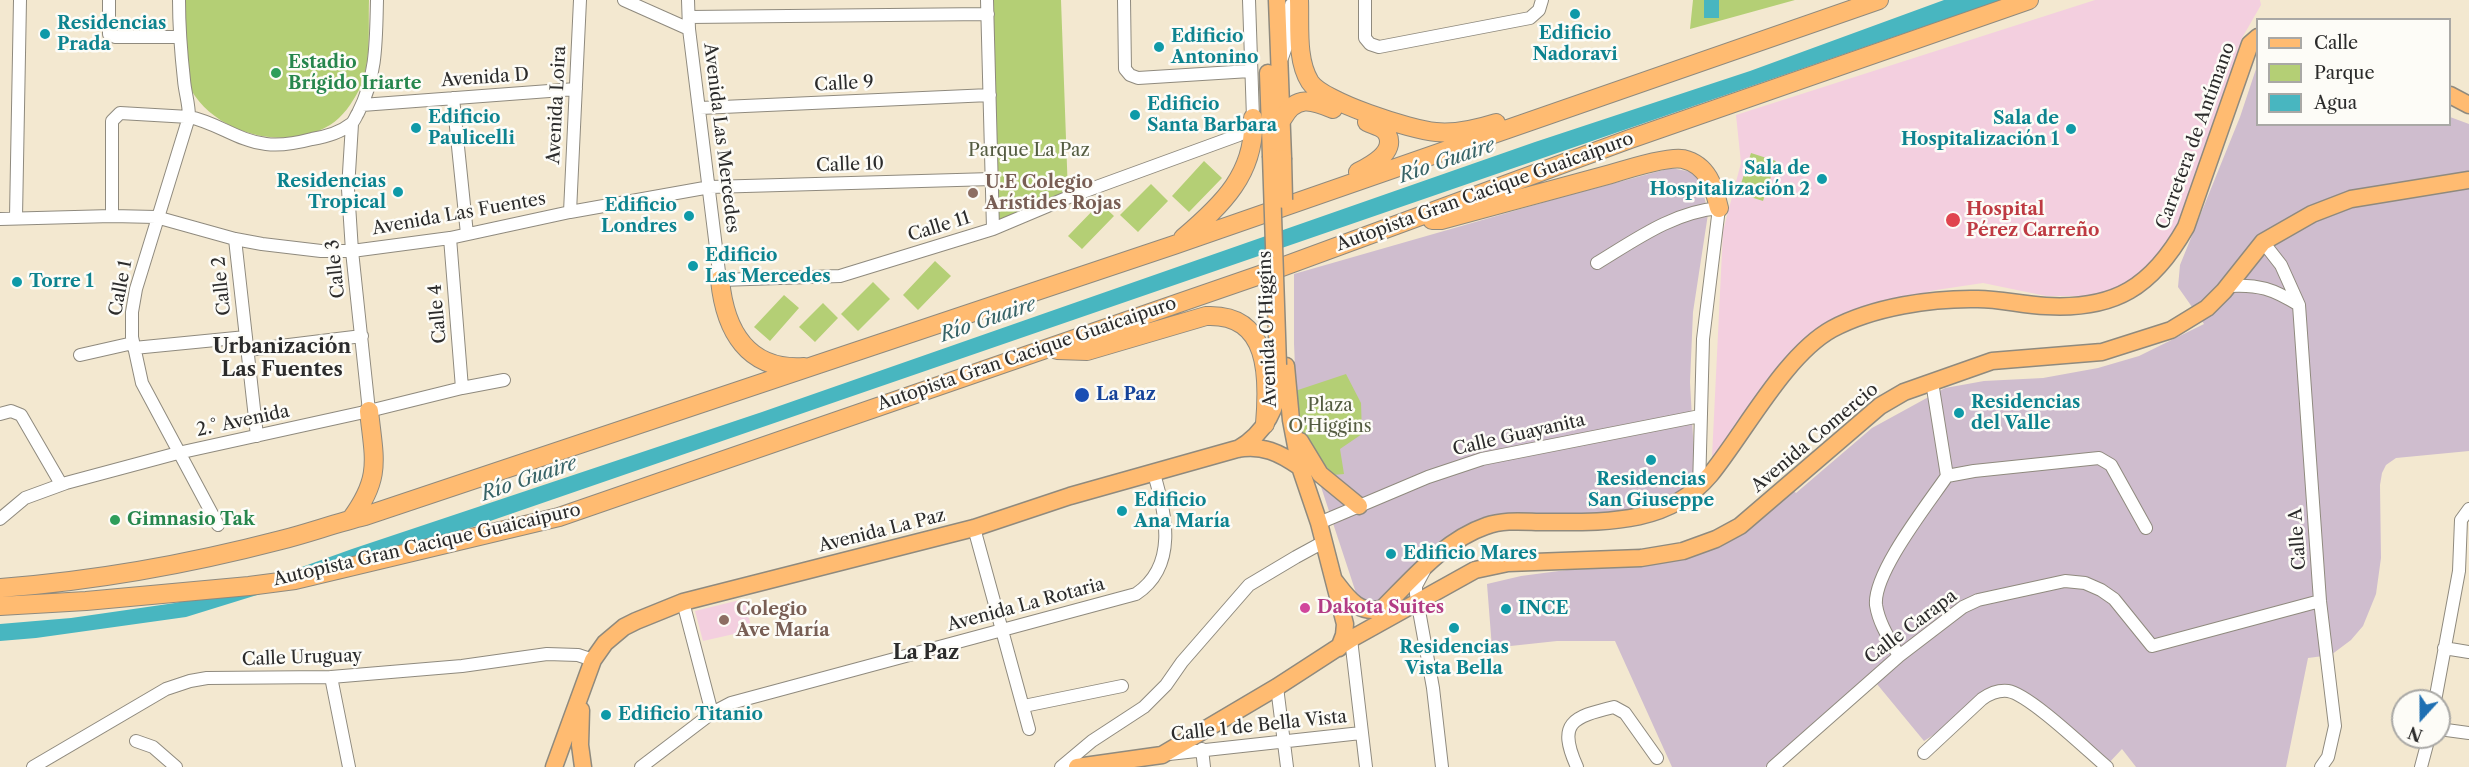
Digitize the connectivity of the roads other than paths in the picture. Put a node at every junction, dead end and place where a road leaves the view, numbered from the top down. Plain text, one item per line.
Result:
1 (20, 0) edge
2 (109, 0) edge
3 (179, 0) edge
4 (377, 0) edge
5 (580, 0) edge
6 (624, 0) edge
7 (688, 0) edge
8 (987, 0) edge
9 (1124, 0) edge
10 (1249, 0) edge
11 (1266, 0) edge
12 (1277, 0) edge
13 (1292, 0) edge
14 (1299, 0) edge
15 (1365, 0) edge
16 (1542, 0) edge
17 (1879, 0) edge
18 (2029, 0) edge
19 (988, 14) junction
20 (689, 23) junction
21 (179, 37) junction
22 (2256, 39) edge
23 (1250, 71) junction
24 (1278, 71) junction
25 (576, 89) junction
26 (990, 94) junction
27 (2451, 96) edge
28 (453, 99) junction
29 (362, 105) junction
30 (2469, 105) edge
31 (700, 108) junction
32 (189, 117) junction
33 (1253, 118) junction
34 (1283, 118) junction
35 (1542, 118) junction
36 (352, 124) junction
37 (1277, 157) junction
38 (992, 179) junction
39 (2469, 180) edge
40 (710, 187) junction
41 (1321, 193) junction
42 (1719, 208) junction
43 (570, 212) junction
44 (112, 216) junction
45 (156, 217) junction
46 (16, 218) junction
47 (0, 219) edge
48 (1409, 220) junction
49 (993, 229) junction
50 (467, 234) junction
51 (450, 238) junction
52 (235, 239) junction
53 (2263, 242) junction
54 (1174, 245) junction
55 (352, 251) junction
56 (1597, 263) dead end
57 (720, 280) junction
58 (2228, 286) junction
59 (2299, 305) junction
60 (362, 336) junction
61 (246, 337) junction
62 (134, 346) junction
63 (248, 350) junction
64 (1043, 350) junction
65 (80, 355) dead end
66 (1282, 365) junction
67 (815, 366) junction
68 (504, 380) dead end
69 (1932, 382) junction
70 (462, 388) junction
71 (369, 411) junction
72 (0, 414) edge
73 (1700, 416) junction
74 (1291, 420) junction
75 (1265, 424) junction
76 (257, 436) junction
77 (1237, 449) junction
78 (178, 453) junction
79 (1300, 467) junction
80 (1154, 474) junction
81 (1947, 476) junction
82 (61, 484) junction
83 (1699, 488) junction
84 (1359, 506) junction
85 (2469, 509) edge
86 (0, 519) edge
87 (351, 519) junction
88 (1319, 523) junction
89 (218, 525) dead end
90 (974, 528) junction
91 (2146, 528) dead end
92 (1325, 544) junction
93 (1428, 564) junction
94 (2464, 571) edge
95 (1334, 580) junction
96 (0, 588) edge
97 (1418, 601) junction
98 (2320, 601) junction
99 (683, 602) junction
100 (0, 606) edge
101 (1002, 630) junction
102 (1345, 643) junction
103 (2444, 648) junction
104 (2469, 652) edge
105 (1899, 656) junction
106 (593, 660) junction
107 (331, 677) junction
108 (1122, 686) dead end
109 (1277, 687) junction
110 (2437, 689) edge
111 (579, 701) junction
112 (1024, 706) junction
113 (712, 714) junction
114 (1029, 729) dead end
115 (2451, 731) edge
116 (1361, 732) junction
117 (2469, 733) edge
118 (1284, 740) junction
119 (136, 741) dead end
120 (1202, 749) junction
121 (2426, 749) edge
122 (1924, 753) dead end
123 (1162, 755) junction
124 (1658, 758) dead end
125 (1131, 763) edge
126 (33, 767) edge
127 (176, 767) edge
128 (349, 767) edge
129 (554, 767) edge
130 (583, 767) edge
131 (641, 767) edge
132 (1061, 767) edge
133 (1077, 767) edge
134 (1204, 767) edge
135 (1287, 767) edge
136 (1366, 767) edge
137 (1442, 767) edge
138 (1577, 767) edge
139 (1773, 767) edge
140 (2107, 767) edge
141 (2321, 767) edge
142 (2421, 767) edge

1 - 46 street
2 - 21 street
3 - 21 street
4 - 29 street
5 - 25 street, Avenida Loira
6 - 20 street
7 - 20 street, Avenida Las Mercedes
8 - 19 street
9 - 23 street
10 - 23 street
11 - 37 main road, Avenida O'Higgins
12 - 24 main road, Avenida O'Higgins
13 - 24 street, Avenida O'Higgins
14 - 35 highway
15 - 16 street
17 - 35 highway, Autopista Gran Cacique Guaicaipuro
18 - 48 highway, Autopista Gran Cacique Guaicaipuro
19 - 20 street
19 - 26 street
20 - 31 street, Avenida Las Mercedes
21 - 32 street
22 - 83 main road, Carretera de Antímano
23 - 33 street
24 - 34 main road, Avenida O'Higgins
25 - 28 street, Avenida D
25 - 43 street, Avenida Loira
26 - 31 street, Calle 9
26 - 38 street
27 - 30 main road
28 - 29 street, Avenida D
28 - 50 street
29 - 36 street
31 - 40 street, Avenida Las Mercedes
32 - 36 street
32 - 44 street
32 - 45 street, Calle 1
33 - 49 street, Calle 11
33 - 54 highway
34 - 37 main road, Avenida O'Higgins
34 - 41 highway
35 - 41 highway, Autopista Gran Cacique Guaicaipuro
36 - 55 street, Calle 3
37 - 66 main road, Avenida O'Higgins, bridge
38 - 40 street, Calle 10
38 - 49 street
39 - 53 main road, Avenida Comercio
40 - 43 street, Avenida Las Fuentes
40 - 57 street, Avenida Las Mercedes
41 - 54 highway, Autopista Gran Cacique Guaicaipuro
42 - 48 highway
42 - 56 street
42 - 73 street
43 - 50 street, Avenida Las Fuentes
44 - 45 street, Avenida Las Fuentes
44 - 46 street, Avenida Las Fuentes
45 - 52 street, Avenida Las Fuentes
45 - 62 street, Calle 1
46 - 47 street, Avenida Las Fuentes
48 - 64 highway, Autopista Gran Cacique Guaicaipuro
49 - 57 street, Calle 11
50 - 51 street, Avenida Las Fuentes
51 - 55 street, Avenida Las Fuentes
51 - 70 street, Calle 4
52 - 55 street, Avenida Las Fuentes
52 - 61 street, Calle 2
53 - 58 main road, Avenida Comercio
53 - 59 street
54 - 67 highway, Autopista Gran Cacique Guaicaipuro
55 - 60 street, Calle 3
57 - 67 highway
58 - 59 street
58 - 69 main road, Avenida Comercio
59 - 98 street, Calle A
60 - 63 street
60 - 71 street, Calle 3
61 - 62 street
61 - 63 street, Calle 2
62 - 65 street
62 - 78 street, Calle 1
63 - 76 street, Calle 2
64 - 75 highway
64 - 100 highway, Autopista Gran Cacique Guaicaipuro
66 - 74 main road, Avenida O'Higgins
66 - 75 main road, Avenida La Paz
67 - 87 highway, Autopista Gran Cacique Guaicaipuro
68 - 70 street, 2.° Avenida
69 - 81 street
69 - 97 main road, Avenida Comercio
70 - 71 street, 2.° Avenida
71 - 76 street, 2.° Avenida
71 - 87 highway
72 - 82 street
73 - 83 street
73 - 84 street, Calle Guayanita
74 - 79 main road, Avenida O'Higgins
74 - 84 main road
75 - 77 main road, Avenida La Paz
76 - 78 street, 2.° Avenida
77 - 79 main road, Avenida La Paz
77 - 80 main road, Avenida La Paz
78 - 82 street, 2.° Avenida
78 - 89 street, Calle 1
79 - 88 main road, Avenida O'Higgins
80 - 90 main road, Avenida La Paz
80 - 101 street, Avenida La Rotaria
81 - 91 street
81 - 105 street
82 - 86 street, 2.° Avenida
83 - 93 main road, Carretera de Antímano
84 - 88 street, Calle Guayanita
85 - 94 street
87 - 96 highway, Autopista Gran Cacique Guaicaipuro
88 - 92 main road, Avenida O'Higgins
90 - 99 main road, Avenida La Paz
90 - 101 street
92 - 95 main road, Avenida O'Higgins
92 - 132 street
93 - 95 main road, Avenida O'Higgins
93 - 97 street
94 - 103 street
95 - 102 main road, Avenida O'Higgins
97 - 102 main road, Avenida Comercio
97 - 137 street
98 - 105 street, Calle Carapa
98 - 141 street, Calle A
99 - 106 main road, Avenida La Paz
99 - 113 street
101 - 112 street
101 - 113 street, Avenida La Rotaria
102 - 109 main road, Avenida Comercio
102 - 116 street
103 - 104 street
103 - 110 street
105 - 139 street, Calle Carapa
106 - 107 street, Calle Uruguay
106 - 111 main road, Avenida La Paz
107 - 126 street, Calle Uruguay
107 - 128 street
108 - 112 street
109 - 118 street
109 - 123 main road, Avenida Comercio
111 - 129 main road, Avenida La Paz
111 - 130 main road, Avenida La Paz
112 - 114 street
113 - 131 street, Avenida La Rotaria
115 - 117 street
116 - 118 street, Calle 1 de Bella Vista
116 - 136 street
118 - 120 street, Calle 1 de Bella Vista
118 - 135 street
119 - 127 street
120 - 123 street, Calle 1 de Bella Vista
120 - 134 street
121 - 142 street
122 - 140 street
123 - 125 main road
124 - 138 street
125 - 133 main road

